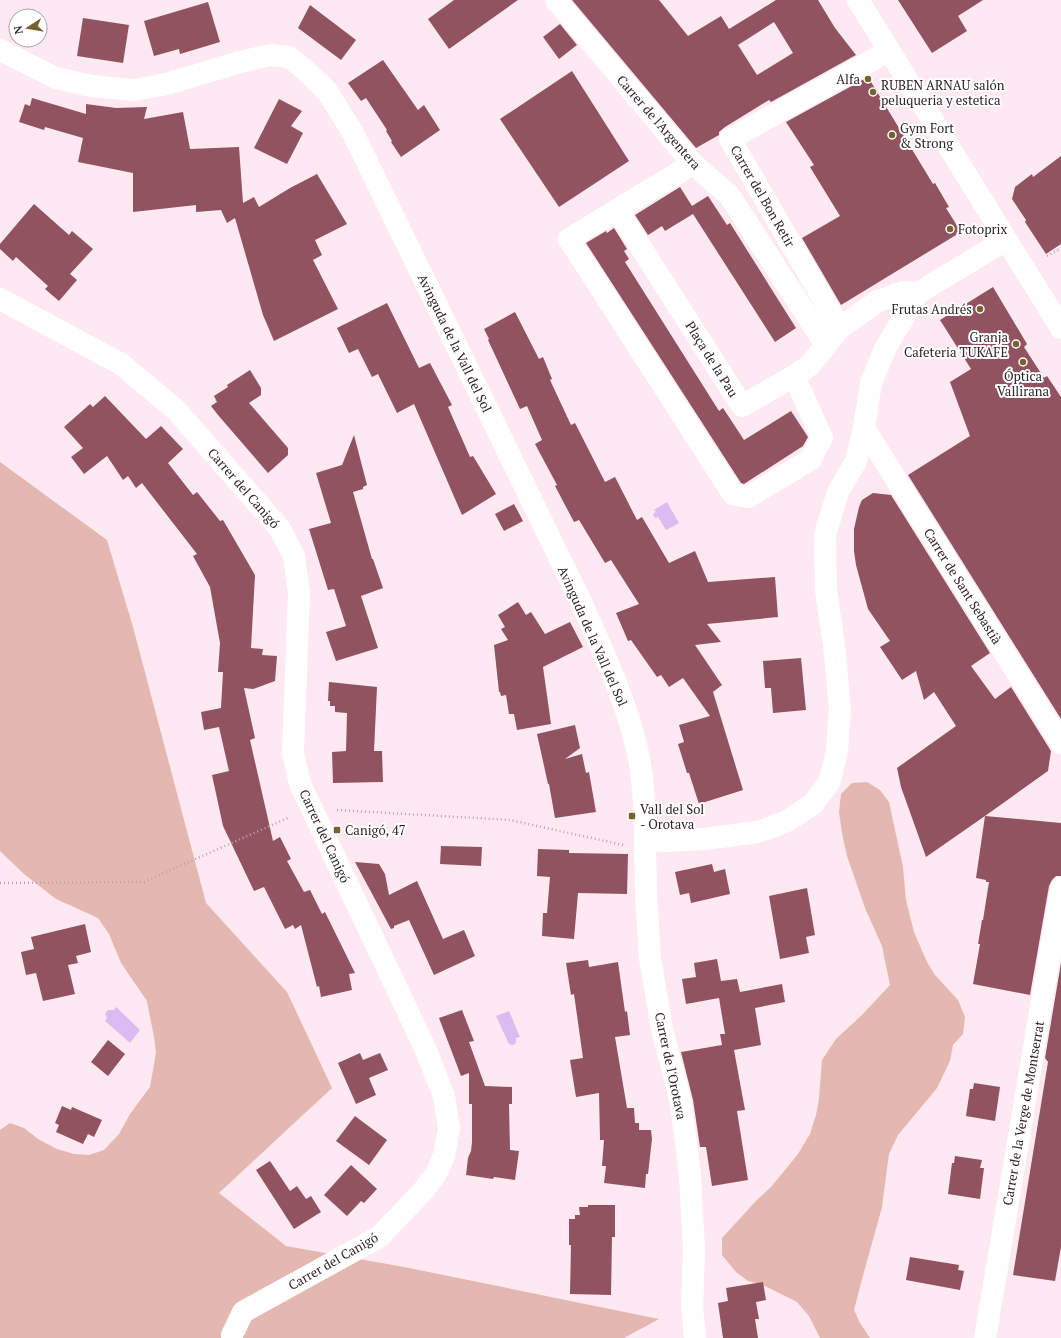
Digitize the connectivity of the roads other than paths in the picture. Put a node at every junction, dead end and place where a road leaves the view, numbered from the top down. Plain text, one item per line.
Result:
1 (556, 0) edge
2 (858, 0) edge
3 (0, 50) edge
4 (889, 51) junction
5 (693, 164) junction
6 (618, 210) junction
7 (1006, 240) junction
8 (918, 293) junction
9 (0, 299) edge
10 (1058, 316) edge
11 (840, 328) junction
12 (826, 345) junction
13 (794, 376) junction
14 (864, 428) junction
15 (1061, 744) edge
16 (645, 842) junction
17 (1061, 888) edge
18 (232, 1338) edge
19 (694, 1338) edge
20 (984, 1338) edge

1 - 5 street, Carrer de l'Argentera
2 - 4 street
3 - 16 street, Avinguda de la Vall del Sol
4 - 7 street
4 - 11 street, Carrer del Bon Retir
5 - 6 street
5 - 12 street, Carrer de l'Argentera
6 - 13 street, Plaça de la Pau
6 - 13 street
7 - 8 street
7 - 10 street
8 - 11 street, Plaça de la Pau
8 - 14 street
9 - 18 street, Carrer del Canigó
11 - 12 street, Plaça de la Pau
12 - 13 street, Plaça de la Pau
14 - 15 street, Carrer de Sant Sebastià
14 - 16 street
16 - 19 street, Carrer de l'Orotava
17 - 20 street, Carrer de la Verge de Montserrat

